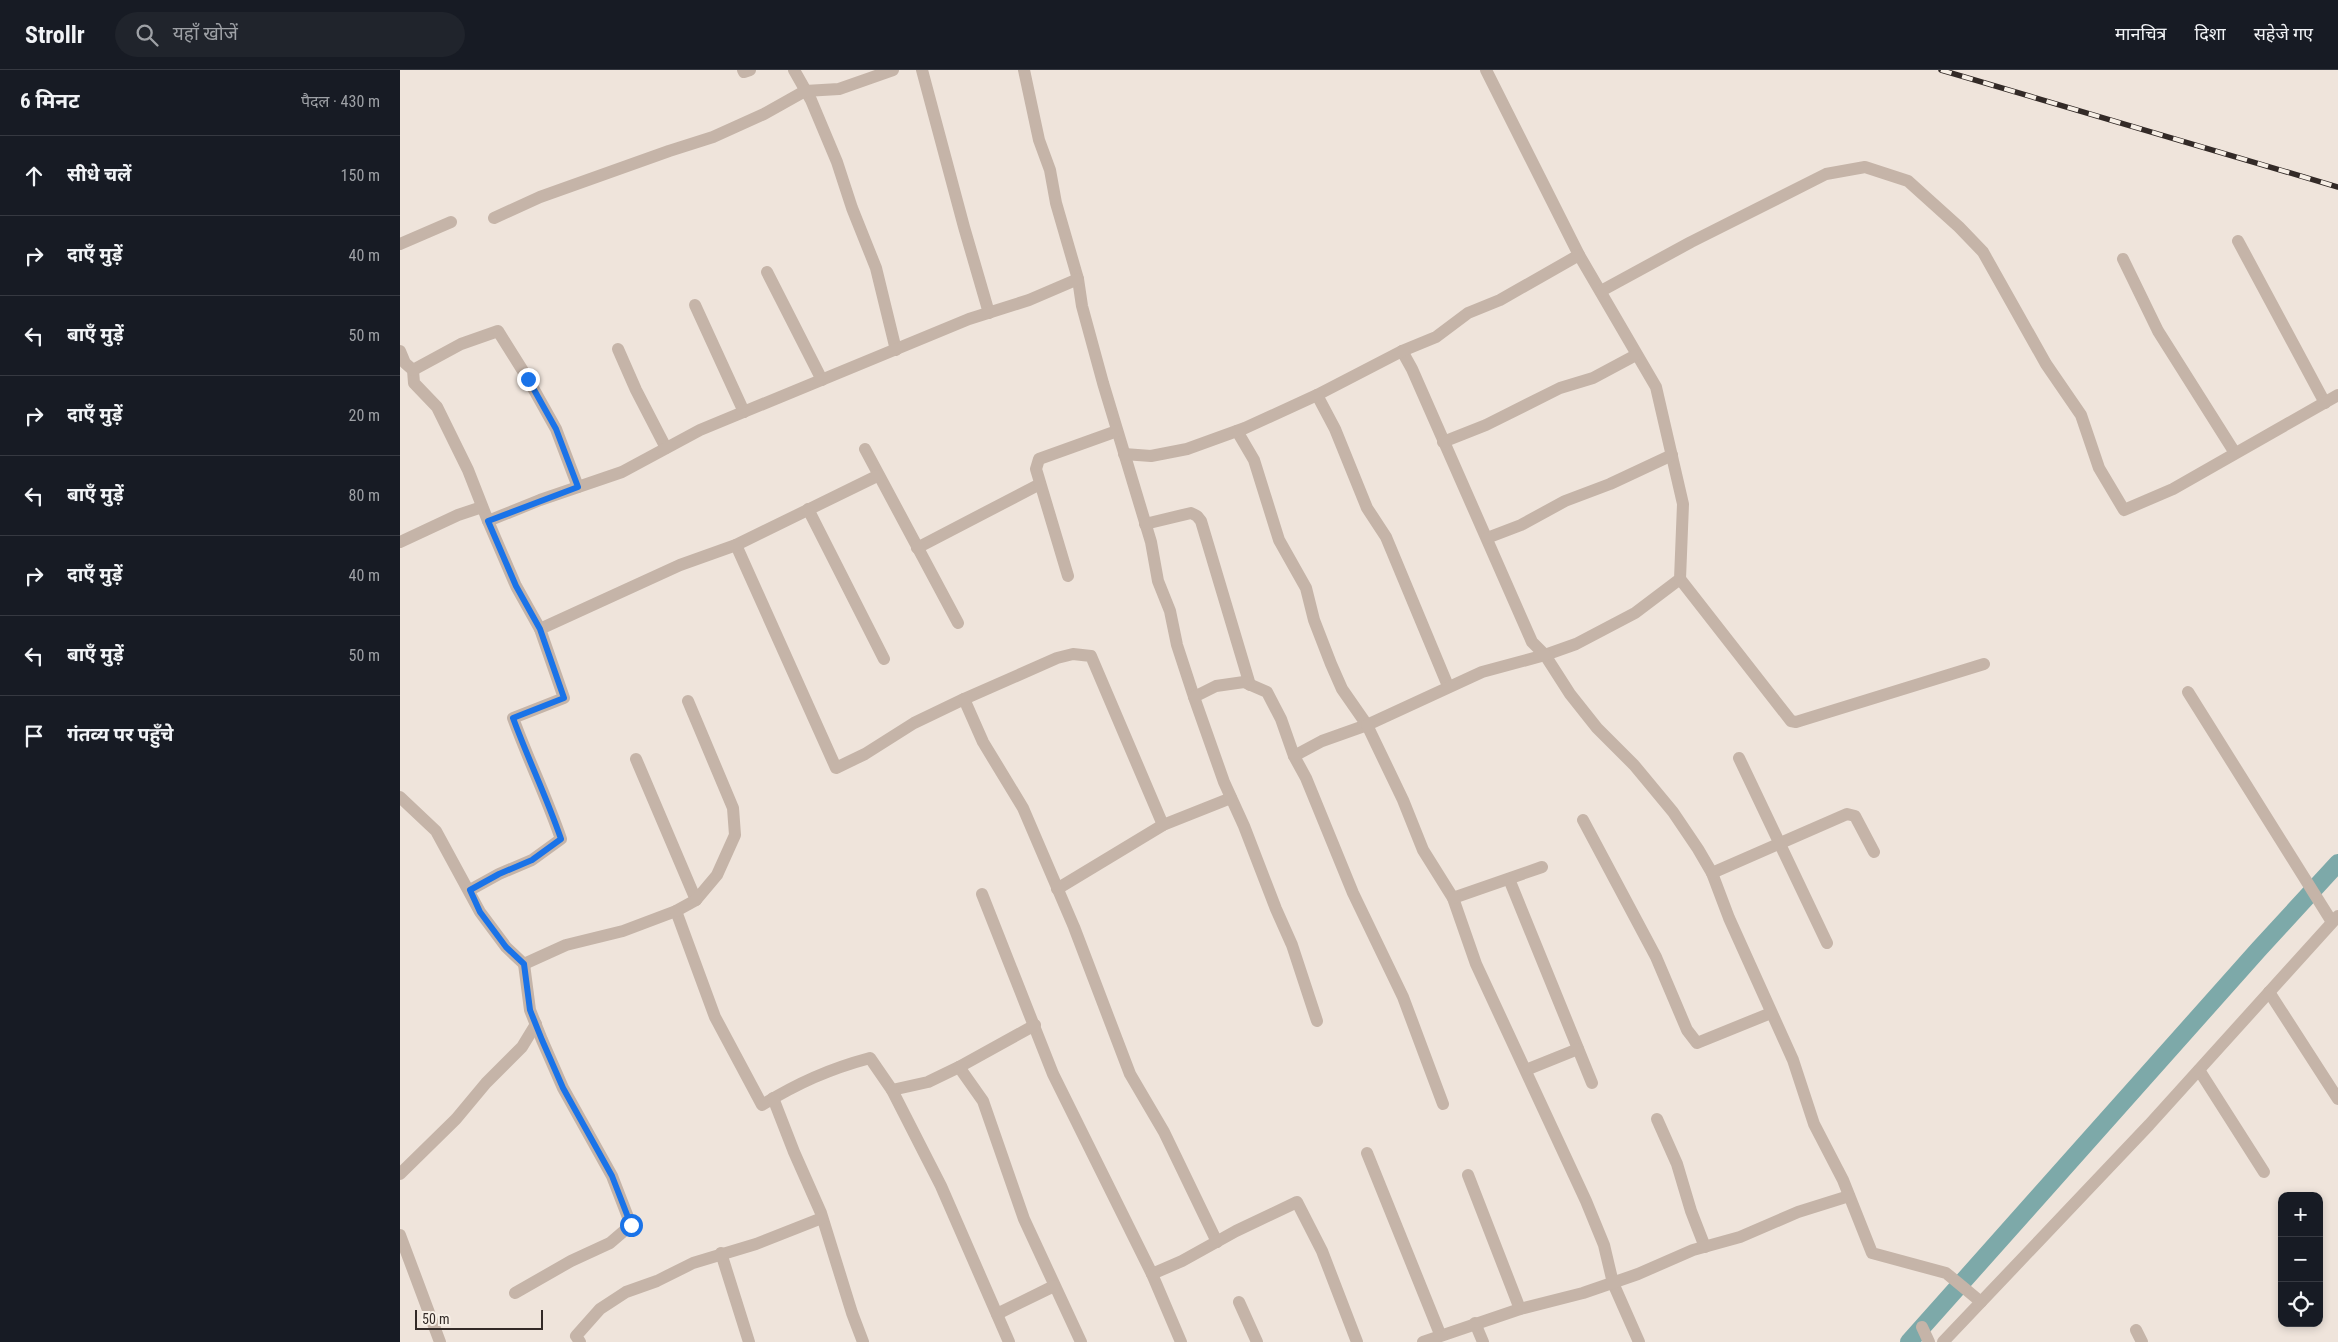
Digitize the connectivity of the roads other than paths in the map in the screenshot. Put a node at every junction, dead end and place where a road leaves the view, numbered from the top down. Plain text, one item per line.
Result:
1 (743, 70) edge
2 (750, 70) edge
3 (794, 70) edge
4 (893, 70) edge
5 (922, 70) edge
6 (1024, 70) edge
7 (1486, 70) edge
8 (805, 91) junction
9 (494, 218) dead end
10 (451, 222) dead end
11 (2238, 241) dead end
12 (400, 244) edge
13 (1579, 255) junction
14 (2123, 259) dead end
15 (767, 272) dead end
16 (1078, 279) junction
17 (1600, 291) junction
18 (695, 305) dead end
19 (990, 313) junction
20 (618, 349) dead end
21 (896, 350) junction
22 (400, 351) edge
23 (1402, 351) junction
24 (1636, 355) junction
25 (413, 370) junction
26 (822, 380) junction
27 (1318, 395) junction
28 (2338, 395) edge
29 (2325, 403) junction
30 (744, 412) junction
31 (1117, 431) junction
32 (1238, 431) junction
33 (1443, 442) junction
34 (666, 448) junction
35 (865, 449) dead end
36 (2235, 452) junction
37 (1124, 454) junction
38 (1672, 455) junction
39 (877, 476) junction
40 (1040, 484) junction
41 (578, 487) junction
42 (482, 507) junction
43 (808, 509) junction
44 (488, 521) junction
45 (1145, 524) junction
46 (1487, 538) junction
47 (400, 542) edge
48 (736, 545) junction
49 (917, 548) junction
50 (1068, 576) dead end
51 (1680, 579) junction
52 (958, 624) dead end
53 (540, 629) junction
54 (1545, 655) junction
55 (884, 659) dead end
56 (1984, 664) dead end
57 (1250, 685) junction
58 (1448, 686) junction
59 (2188, 692) dead end
60 (1194, 697) junction
61 (964, 699) junction
62 (688, 701) dead end
63 (1367, 725) junction
64 (1294, 756) junction
65 (636, 758) dead end
66 (1739, 758) dead end
67 (400, 797) edge
68 (1231, 798) junction
69 (1583, 820) dead end
70 (1163, 825) junction
71 (1780, 843) junction
72 (1874, 852) dead end
73 (1542, 867) dead end
74 (1712, 873) junction
75 (1509, 879) junction
76 (1057, 889) junction
77 (470, 890) junction
78 (982, 894) dead end
79 (1453, 898) junction
80 (696, 900) junction
81 (676, 912) junction
82 (2335, 919) edge
83 (1828, 943) dead end
84 (524, 964) junction
85 (2269, 992) junction
86 (1771, 1013) junction
87 (1317, 1021) dead end
88 (536, 1024) junction
89 (1035, 1026) junction
90 (1578, 1049) junction
91 (960, 1067) junction
92 (1526, 1070) junction
93 (2199, 1070) junction
94 (1592, 1083) dead end
95 (892, 1090) junction
96 (773, 1098) junction
97 (2338, 1100) edge
98 (1443, 1104) dead end
99 (1657, 1119) dead end
100 (1367, 1153) dead end
101 (2264, 1172) dead end
102 (400, 1174) edge
103 (1468, 1175) dead end
104 (1849, 1196) junction
105 (822, 1218) junction
106 (400, 1235) edge
107 (1217, 1242) junction
108 (1705, 1247) junction
109 (721, 1253) junction
110 (1152, 1274) junction
111 (1613, 1283) junction
112 (1054, 1286) junction
113 (515, 1292) dead end
114 (1239, 1302) dead end
115 (1980, 1302) junction
116 (1520, 1309) junction
117 (997, 1314) junction
118 (1474, 1324) junction
119 (1922, 1327) dead end
120 (1440, 1334) junction
121 (440, 1342) edge
122 (580, 1342) edge
123 (749, 1342) edge
124 (863, 1342) edge
125 (1009, 1342) edge
126 (1081, 1342) edge
127 (1181, 1342) edge
128 (1257, 1342) edge
129 (1357, 1342) edge
130 (1423, 1342) edge
131 (1483, 1342) edge
132 (1639, 1342) edge
133 (1929, 1342) edge
134 (1943, 1342) edge

1 - 2 street
3 - 8 street
4 - 8 street
5 - 19 street
6 - 16 street
7 - 13 street
8 - 9 street
8 - 21 street
10 - 12 street
11 - 29 street
13 - 17 street
13 - 23 street
14 - 36 street
15 - 26 street
16 - 19 street
16 - 31 street
17 - 24 street
17 - 36 street
18 - 30 street
19 - 21 street
20 - 34 street
21 - 26 street
22 - 25 street
23 - 27 street
23 - 33 street
24 - 33 street
24 - 38 street
25 - 41 street
25 - 42 street
26 - 30 street
27 - 32 street
27 - 58 street
28 - 29 street
29 - 36 street
30 - 34 street
31 - 37 street
31 - 40 street
32 - 37 street
32 - 63 street
33 - 46 street
34 - 41 street
35 - 39 street
37 - 45 street
38 - 46 street
38 - 51 street
39 - 43 street
39 - 49 street
40 - 49 street
40 - 50 street
41 - 44 street
42 - 44 street
42 - 47 street
43 - 48 street
43 - 55 street
44 - 53 street
45 - 57 street
45 - 60 street
46 - 54 street
48 - 53 street
48 - 61 street
49 - 52 street
51 - 54 street
51 - 56 street
53 - 77 street
54 - 58 street
54 - 74 street
57 - 60 street
57 - 64 street
58 - 63 street
59 - 82 street
60 - 68 street
61 - 70 street
61 - 76 street
62 - 80 street
63 - 64 street
63 - 79 street
64 - 98 street
65 - 80 street
66 - 71 street
67 - 77 street
68 - 70 street
68 - 87 street
69 - 86 street
70 - 76 street
71 - 72 street
71 - 74 street
71 - 83 street
73 - 75 street
74 - 86 street
75 - 79 street
75 - 90 street
76 - 107 street
77 - 84 street
78 - 89 street
79 - 92 street
80 - 81 street
81 - 84 street
81 - 96 street
82 - 85 street
84 - 88 street
85 - 93 street
85 - 97 street
86 - 104 street
88 - 102 street
88 - 113 street
89 - 91 street
89 - 110 street
90 - 92 street
90 - 94 street
91 - 95 street
91 - 112 street
92 - 111 street
93 - 101 street
93 - 115 street
95 - 96 street
95 - 117 street
96 - 105 street
99 - 108 street
100 - 120 street
103 - 116 street
104 - 108 street
104 - 115 street
105 - 109 street
105 - 124 street
106 - 121 street
107 - 110 street
107 - 129 street
108 - 111 street
109 - 122 street
109 - 123 street
110 - 127 street
111 - 116 street
111 - 132 street
112 - 117 street
112 - 126 street
114 - 128 street
115 - 134 street
116 - 118 street
117 - 125 street
118 - 120 street
118 - 131 street
119 - 133 street
120 - 130 street

